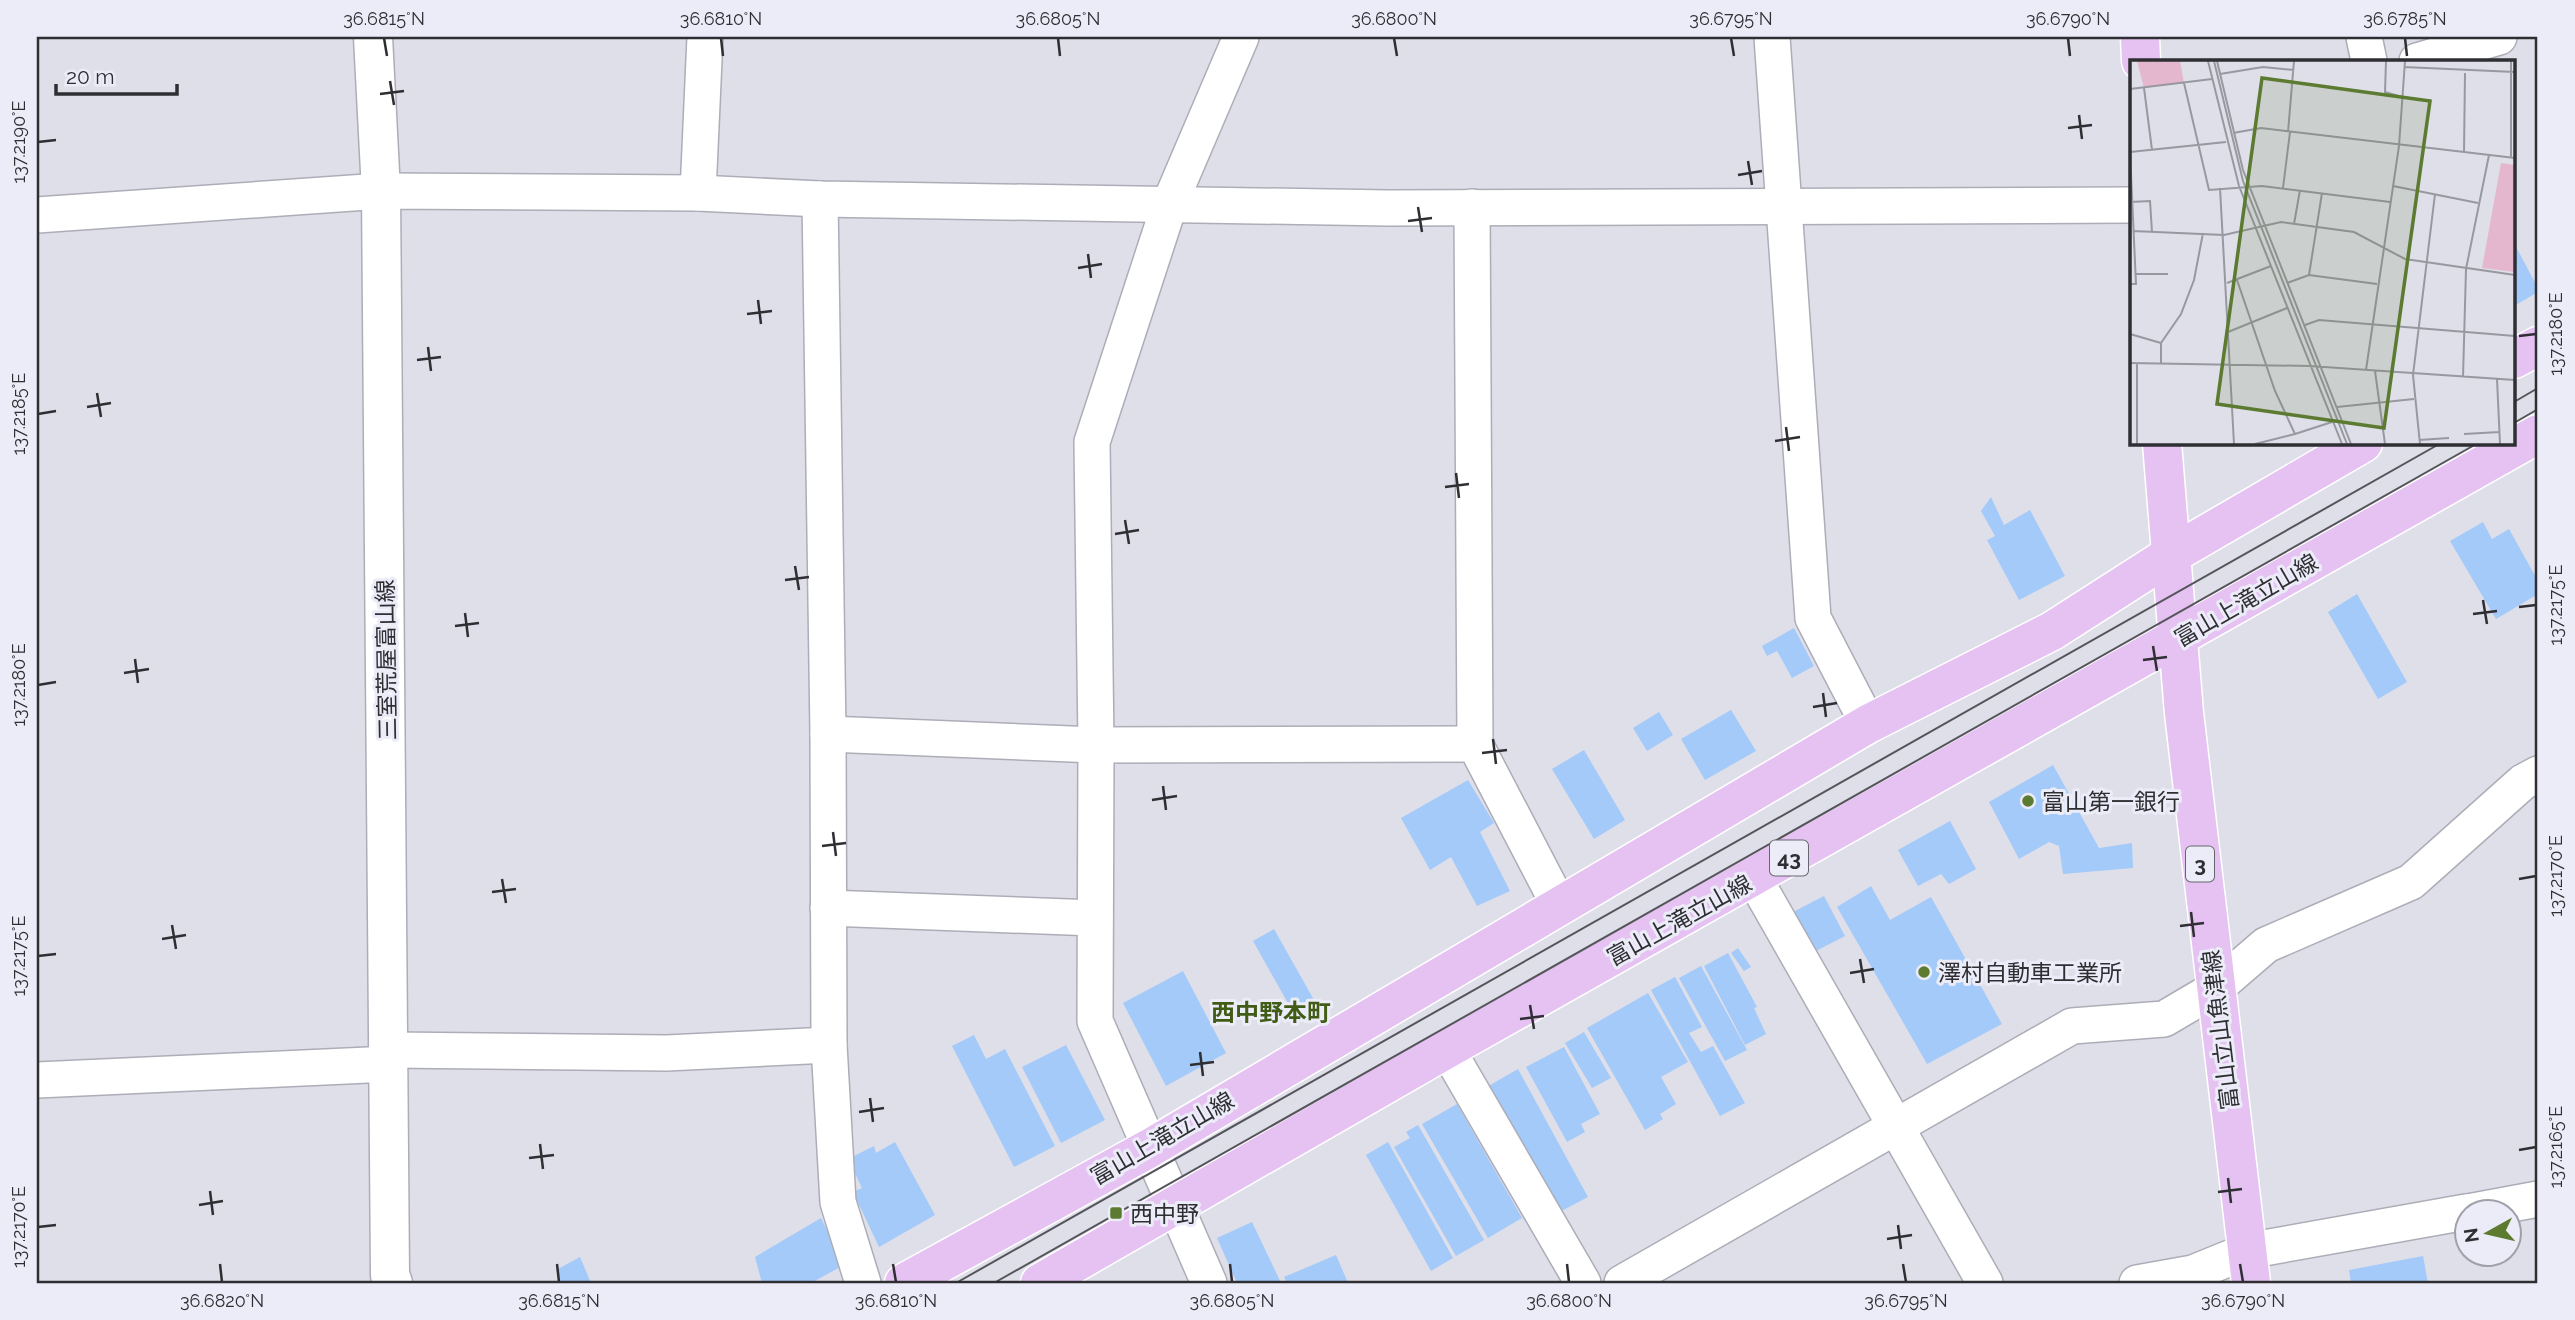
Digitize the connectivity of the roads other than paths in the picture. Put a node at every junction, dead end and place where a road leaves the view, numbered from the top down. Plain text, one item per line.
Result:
1 (373, 37) edge
2 (705, 37) edge
3 (1241, 37) edge
4 (1772, 37) edge
5 (2140, 37) edge
6 (2364, 37) edge
7 (2499, 37) edge
8 (2141, 60) edge
9 (2369, 60) edge
10 (2420, 60) edge
11 (382, 191) junction
12 (698, 193) junction
13 (820, 199) junction
14 (1170, 202) junction
15 (1784, 205) junction
16 (2130, 205) edge
17 (1472, 207) junction
18 (37, 215) edge
19 (2538, 346) edge
20 (2516, 358) edge
21 (2538, 434) edge
22 (2162, 444) edge
23 (2361, 444) edge
24 (2169, 556) junction
25 (2176, 640) junction
26 (1868, 724) junction
27 (828, 734) junction
28 (1475, 744) junction
29 (1096, 745) junction
30 (2538, 774) edge
31 (1754, 878) junction
32 (1559, 905) junction
33 (828, 908) junction
34 (1095, 918) junction
35 (2215, 989) junction
36 (829, 1045) junction
37 (1447, 1049) junction
38 (390, 1057) junction
39 (37, 1080) edge
40 (1894, 1129) junction
41 (1150, 1148) junction
42 (1174, 1207) junction
43 (2452, 1216) edge
44 (2249, 1267) edge
45 (393, 1283) edge
46 (863, 1283) edge
47 (904, 1283) edge
48 (1040, 1283) edge
49 (1209, 1283) edge
50 (1583, 1283) edge
51 (1622, 1283) edge
52 (1985, 1283) edge
53 (2137, 1283) edge

1 - 11 main road, 三室荒屋富山線
2 - 12 street
3 - 14 street
4 - 15 street
5 - 8 main road
6 - 9 street
7 - 10 street
11 - 12 street
11 - 18 street
11 - 38 main road, 三室荒屋富山線
12 - 13 street
13 - 14 street
13 - 27 street
14 - 17 street
14 - 29 street
15 - 16 street
15 - 17 street
15 - 26 street
17 - 28 street
19 - 20 main road
21 - 25 main road, 富山上滝立山線 / 43
22 - 24 main road, 富山立山魚津線 / 3
23 - 24 main road, 富山上滝立山線
24 - 25 main road, 富山立山魚津線 / 3
24 - 26 main road, 富山上滝立山線
25 - 31 main road, 富山上滝立山線 / 43
25 - 35 main road, 富山立山魚津線 / 3
26 - 32 main road, 富山上滝立山線
27 - 29 street
27 - 33 street
28 - 29 street
28 - 32 street
29 - 34 street
30 - 35 street
31 - 37 main road, 富山上滝立山線 / 43
31 - 40 street
32 - 41 main road, 富山上滝立山線
33 - 34 street
33 - 36 street
34 - 41 street
35 - 40 street
35 - 44 main road, 富山立山魚津線 / 3
36 - 38 street
36 - 46 street
37 - 42 main road, 富山上滝立山線 / 43
37 - 50 street
38 - 39 street
38 - 45 main road, 三室荒屋富山線
40 - 51 street
40 - 52 street
41 - 42 street
41 - 47 main road, 富山上滝立山線
42 - 48 main road, 富山上滝立山線 / 43
42 - 49 street
43 - 44 street
44 - 53 street

